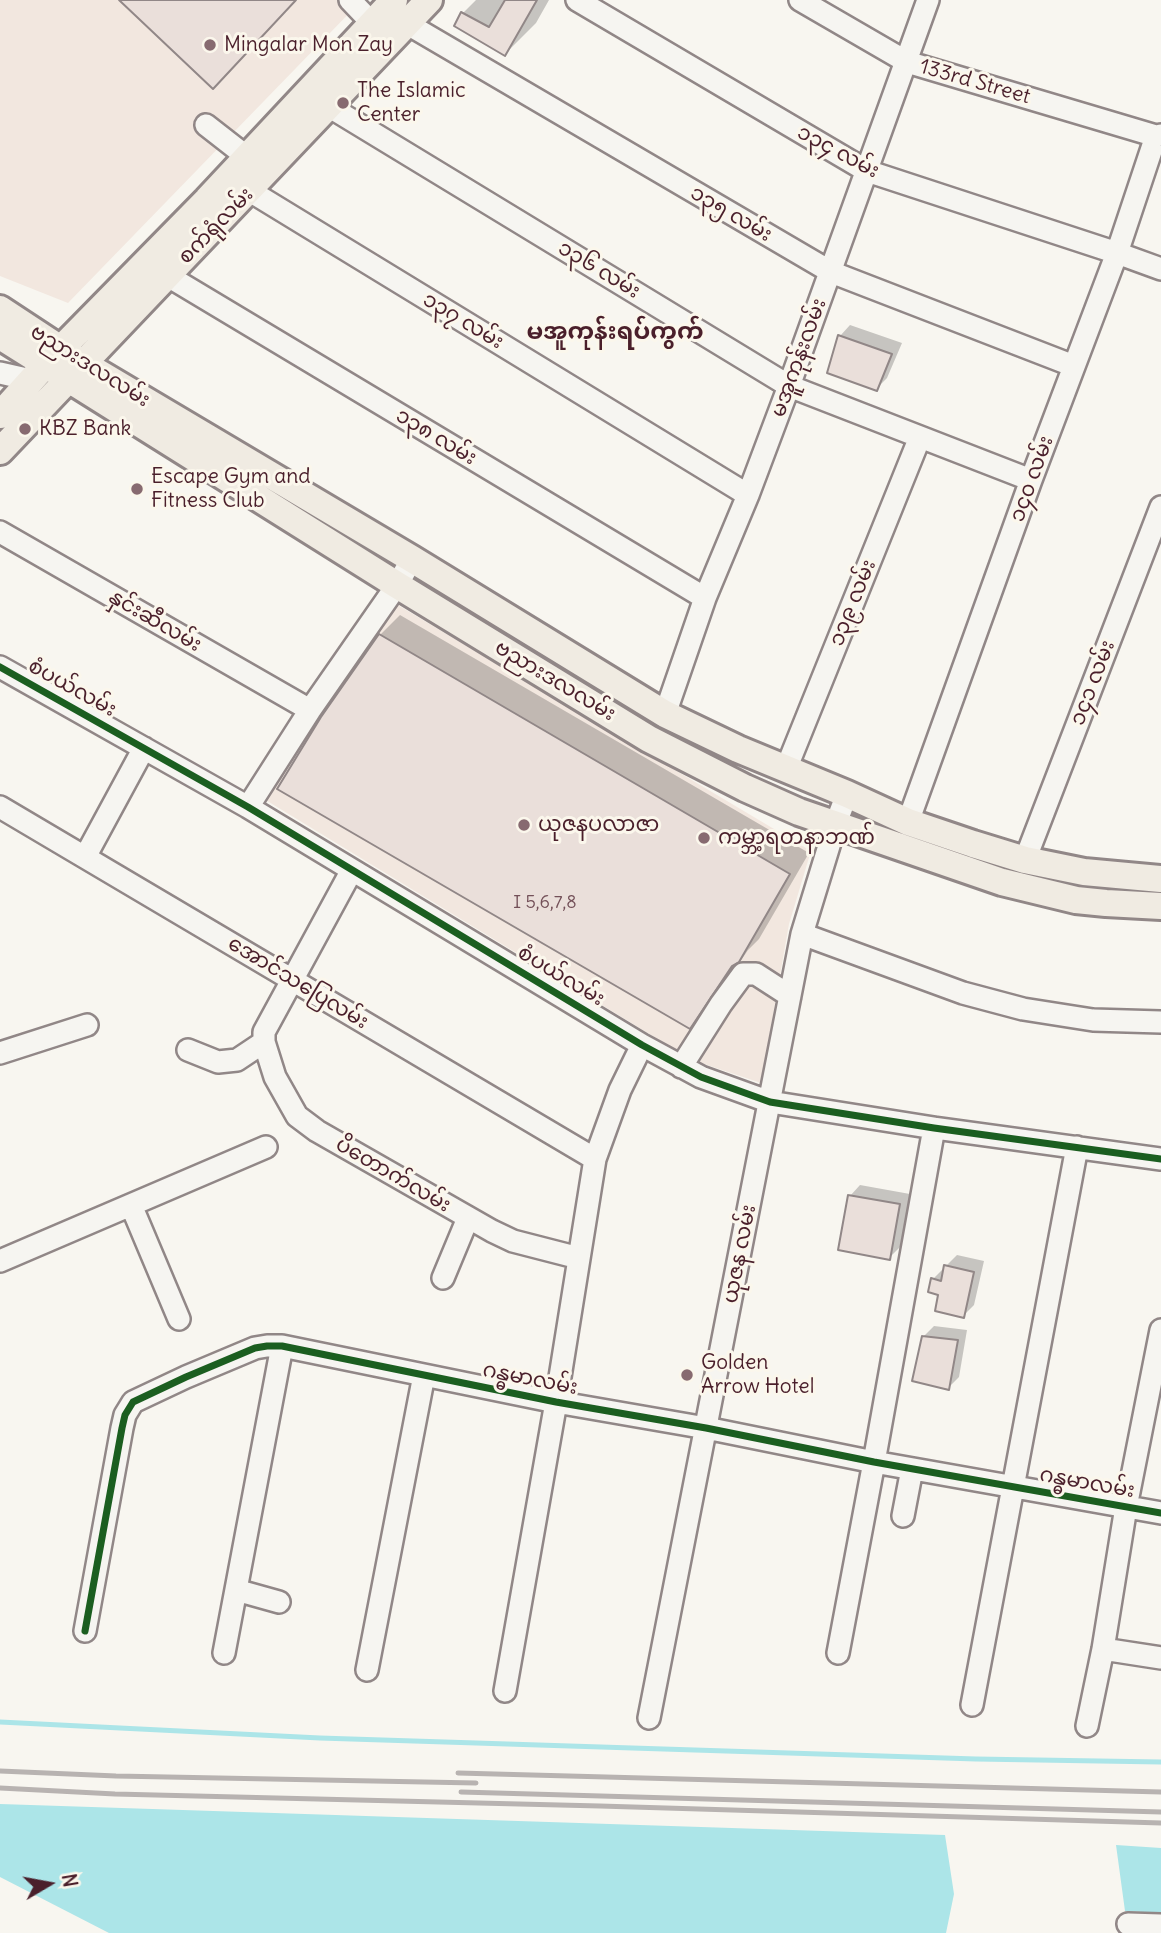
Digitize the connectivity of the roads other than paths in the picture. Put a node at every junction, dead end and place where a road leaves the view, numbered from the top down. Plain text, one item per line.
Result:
1 (350, 0) edge
2 (394, 0) edge
3 (429, 0) edge
4 (577, 0) edge
5 (800, 0) edge
6 (928, 0) edge
7 (372, 23) junction
8 (406, 23) junction
9 (907, 62) junction
10 (330, 107) junction
11 (206, 125) dead end
12 (1158, 136) edge
13 (247, 157) junction
14 (867, 171) junction
15 (250, 191) junction
16 (1117, 253) junction
17 (1161, 269) edge
18 (831, 272) junction
19 (168, 276) junction
20 (0, 309) edge
21 (0, 336) edge
22 (1074, 366) junction
23 (57, 367) junction
24 (0, 373) edge
25 (789, 386) junction
26 (0, 415) edge
27 (920, 437) junction
28 (0, 451) edge
29 (1031, 480) junction
30 (748, 495) junction
31 (1161, 506) edge
32 (0, 532) edge
33 (412, 559) junction
34 (397, 585) junction
35 (705, 598) junction
36 (0, 667) edge
37 (310, 710) junction
38 (665, 714) junction
39 (144, 748) junction
40 (786, 769) junction
41 (847, 794) junction
42 (0, 807) edge
43 (248, 807) junction
44 (908, 822) junction
45 (836, 823) junction
46 (85, 857) junction
47 (1025, 860) junction
48 (352, 870) junction
49 (1160, 876) edge
50 (1153, 906) edge
51 (802, 934) junction
52 (292, 979) junction
53 (790, 996) junction
54 (1161, 1022) edge
55 (87, 1026) dead end
56 (264, 1037) junction
57 (642, 1045) junction
58 (188, 1050) dead end
59 (0, 1053) edge
60 (681, 1067) junction
61 (770, 1102) junction
62 (934, 1128) junction
63 (266, 1147) dead end
64 (1077, 1147) junction
65 (595, 1159) junction
66 (1161, 1159) edge
67 (131, 1205) junction
68 (468, 1217) junction
69 (579, 1258) junction
70 (0, 1261) edge
71 (443, 1278) dead end
72 (179, 1320) dead end
73 (1161, 1330) edge
74 (282, 1346) junction
75 (424, 1376) junction
76 (556, 1402) junction
77 (706, 1428) junction
78 (874, 1462) junction
79 (912, 1469) junction
80 (1013, 1488) junction
81 (1126, 1507) junction
82 (1161, 1513) edge
83 (903, 1516) dead end
84 (236, 1590) junction
85 (279, 1601) dead end
86 (85, 1631) dead end
87 (1103, 1649) junction
88 (224, 1653) dead end
89 (838, 1653) dead end
90 (1161, 1658) edge
91 (367, 1670) dead end
92 (505, 1691) dead end
93 (972, 1705) dead end
94 (649, 1718) dead end
95 (1087, 1726) dead end
96 (1128, 1924) dead end
97 (1161, 1925) edge

1 - 7 street
2 - 7 main road, စက်ရုံလမ်း
3 - 8 main road, စက်ရုံလမ်း
4 - 14 street, ၁၃၄ လမ်း
5 - 9 street, 133rd Street
6 - 9 street, မအူကုန်းလမ်း
7 - 13 main road, စက်ရုံလမ်း
8 - 10 main road, စက်ရုံလမ်း
8 - 18 street, ၁၃၅ လမ်း
9 - 12 street, 133rd Street
9 - 14 street, မအူကုန်းလမ်း
10 - 15 main road, စက်ရုံလမ်း
10 - 25 street, ၁၃၆ လမ်း
11 - 13 street
12 - 16 street, ၁၄၀ လမ်း
13 - 23 main road, စက်ရုံလမ်း
14 - 16 street, ၁၃၄ လမ်း
14 - 18 street, မအူကုန်းလမ်း
15 - 19 main road, စက်ရုံလမ်း
15 - 30 street, ၁၃၇ လမ်း
16 - 17 street, ၁၃၄ လမ်း
16 - 22 street, ၁၄၀ လမ်း
18 - 22 street, ၁၃၅ လမ်း
18 - 25 street, မအူကုန်းလမ်း
19 - 23 main road, စက်ရုံလမ်း
19 - 35 street, ၁၃၈ လမ်း
20 - 23 main road, ဗညားဒလလမ်း
21 - 23 main road, ဗညားဒလလမ်း
22 - 29 street, ၁၄၀ လမ်း
23 - 24 street
23 - 26 main road, စက်ရုံလမ်း
23 - 28 main road, စက်ရုံလမ်း
23 - 33 main road, ဗညားဒလလမ်း
23 - 34 main road, ဗညားဒလလမ်း
25 - 27 street, ၁၃၆ လမ်း
25 - 30 street, မအူကုန်းလမ်း
27 - 29 street, ၁၃၆ လမ်း
27 - 40 street, ၁၃၉ လမ်း
29 - 44 street, ၁၄၀ လမ်း
30 - 35 street, မအူကုန်းလမ်း
31 - 47 street, ၁၄၁ လမ်း
32 - 37 street, နှင်းဆီလမ်း
33 - 34 street
33 - 38 main road, ဗညားဒလလမ်း
34 - 37 street
34 - 45 main road, ဗညားဒလလမ်း
35 - 38 street, မအူကုန်းလမ်း
36 - 39 street, စံပယ်လမ်း
37 - 43 street
38 - 40 main road, ဗညားဒလလမ်း
39 - 43 street, စံပယ်လမ်း
39 - 46 street
40 - 41 main road, ဗညားဒလလမ်း
41 - 44 main road, ဗညားဒလလမ်း
41 - 45 street, ယုဇန လမ်း
42 - 46 street, အောင်သပြေလမ်း
43 - 48 street, စံပယ်လမ်း
44 - 47 main road, ဗညားဒလလမ်း
45 - 50 main road, ဗညားဒလလမ်း
45 - 51 street, ယုဇန လမ်း
46 - 52 street, အောင်သပြေလမ်း
47 - 49 main road, ဗညားဒလလမ်း
48 - 52 street
48 - 57 street, စံပယ်လမ်း
49 - 50 street
51 - 53 street, ယုဇန လမ်း
51 - 54 street
52 - 56 street
52 - 65 street, အောင်သပြေလမ်း
53 - 60 street
53 - 61 street, ယုဇန လမ်း
55 - 59 street
56 - 58 street
56 - 68 street, ပိတောက်လမ်း
57 - 60 street, စံပယ်လမ်း
57 - 65 street
60 - 61 street, စံပယ်လမ်း
61 - 62 street, စံပယ်လမ်း
61 - 77 street, ယုဇန လမ်း
62 - 64 street, စံပယ်လမ်း
62 - 78 street
63 - 67 street
64 - 66 street, စံပယ်လမ်း
64 - 80 street
65 - 69 street
67 - 70 street
67 - 72 street
68 - 69 street, ပိတောက်လမ်း
68 - 71 street
69 - 76 street
73 - 81 street
74 - 75 street, ဂန္ဓမာလမ်း
74 - 84 street
74 - 86 street, ဂန္ဓမာလမ်း
75 - 76 street, ဂန္ဓမာလမ်း
75 - 91 street
76 - 77 street, ဂန္ဓမာလမ်း
76 - 92 street
77 - 78 street, ဂန္ဓမာလမ်း
77 - 94 street, ယုဇန လမ်း
78 - 79 street, ဂန္ဓမာလမ်း
78 - 89 street
79 - 80 street, ဂန္ဓမာလမ်း
79 - 83 street
80 - 81 street, ဂန္ဓမာလမ်း
80 - 93 street
81 - 82 street, ဂန္ဓမာလမ်း
81 - 87 street
84 - 85 street
84 - 88 street
87 - 90 street
87 - 95 street
96 - 97 street

